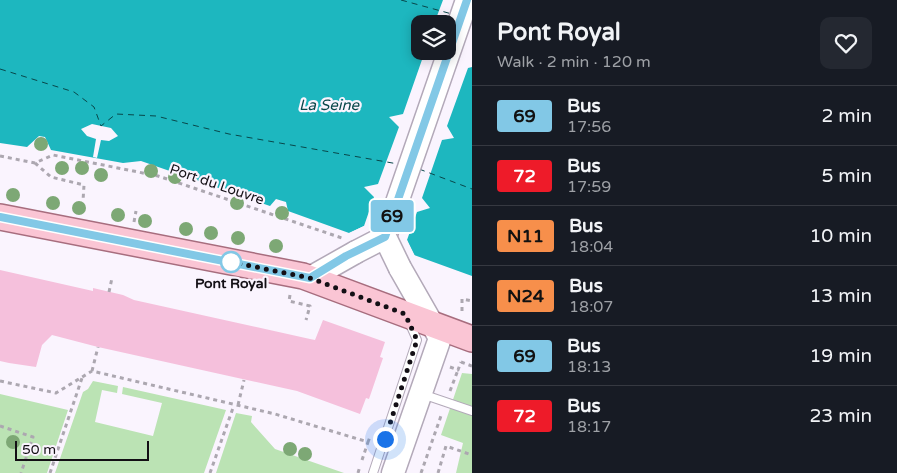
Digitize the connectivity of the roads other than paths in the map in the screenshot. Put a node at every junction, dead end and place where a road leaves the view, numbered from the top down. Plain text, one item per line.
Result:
1 (467, 0) edge
2 (0, 217) edge
3 (385, 237) junction
4 (310, 278) junction
5 (405, 314) junction
6 (433, 325) junction
7 (465, 353) edge
8 (422, 394) junction
9 (472, 410) edge
10 (373, 473) edge
11 (393, 473) edge

1 - 3 main road
2 - 4 main road
3 - 4 main road, bridge
3 - 6 main road, bridge
4 - 5 main road
5 - 6 main road
5 - 10 lane
6 - 7 main road
6 - 8 main road
8 - 9 lane
8 - 11 main road

